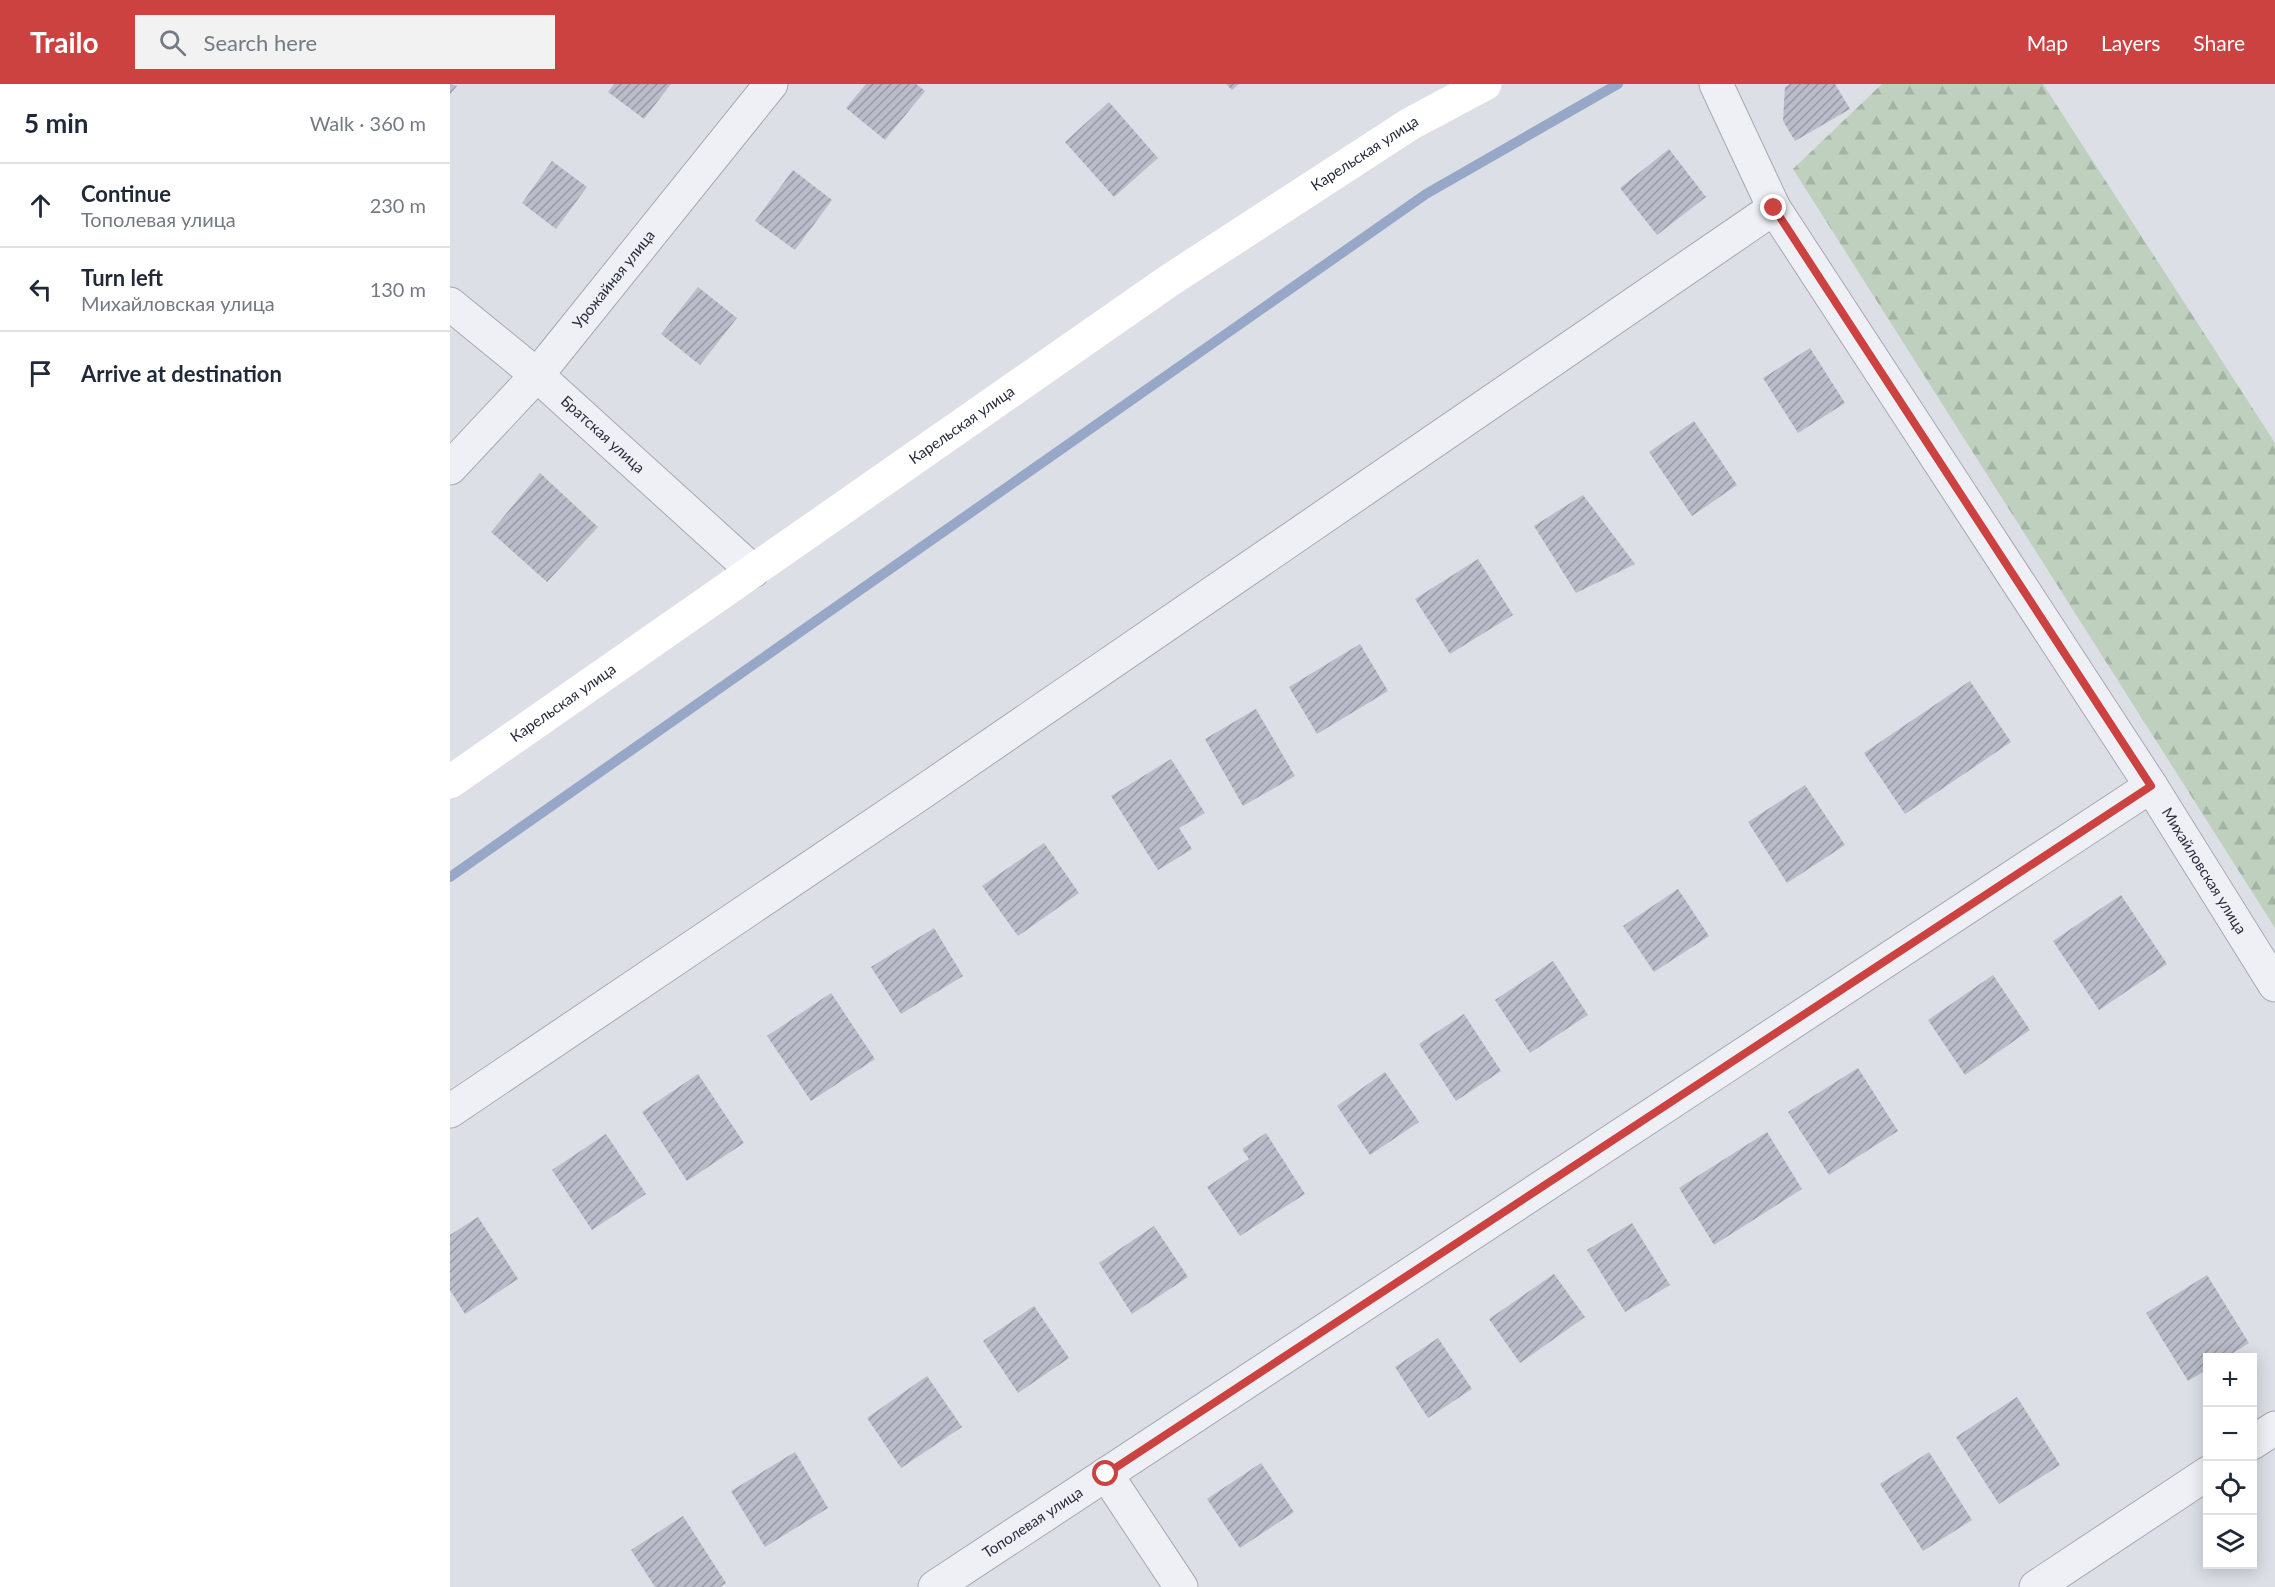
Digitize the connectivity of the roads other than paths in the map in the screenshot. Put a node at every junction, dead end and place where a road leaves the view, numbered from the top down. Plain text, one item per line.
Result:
1 (771, 84) edge
2 (1485, 84) edge
3 (1716, 84) edge
4 (1774, 208) junction
5 (450, 304) edge
6 (537, 375) junction
7 (450, 468) edge
8 (753, 571) junction
9 (450, 782) edge
10 (2151, 786) junction
11 (2275, 985) edge
12 (450, 1111) edge
13 (2275, 1428) edge
14 (2257, 1440) edge
15 (1106, 1474) junction
16 (2203, 1476) edge
17 (935, 1587) edge
18 (1181, 1587) edge
19 (2036, 1587) edge

1 - 6 street, Урожайная улица
2 - 8 main road, Карельская улица
3 - 4 street, Михайловская улица
4 - 10 street, Михайловская улица
4 - 12 street
5 - 6 street, Братская улица
6 - 7 street, Урожайная улица
6 - 8 street, Братская улица
8 - 9 main road, Карельская улица
10 - 11 street, Михайловская улица
10 - 15 street, Тополевая улица
13 - 14 street
15 - 17 street, Тополевая улица
15 - 18 street
16 - 19 street

